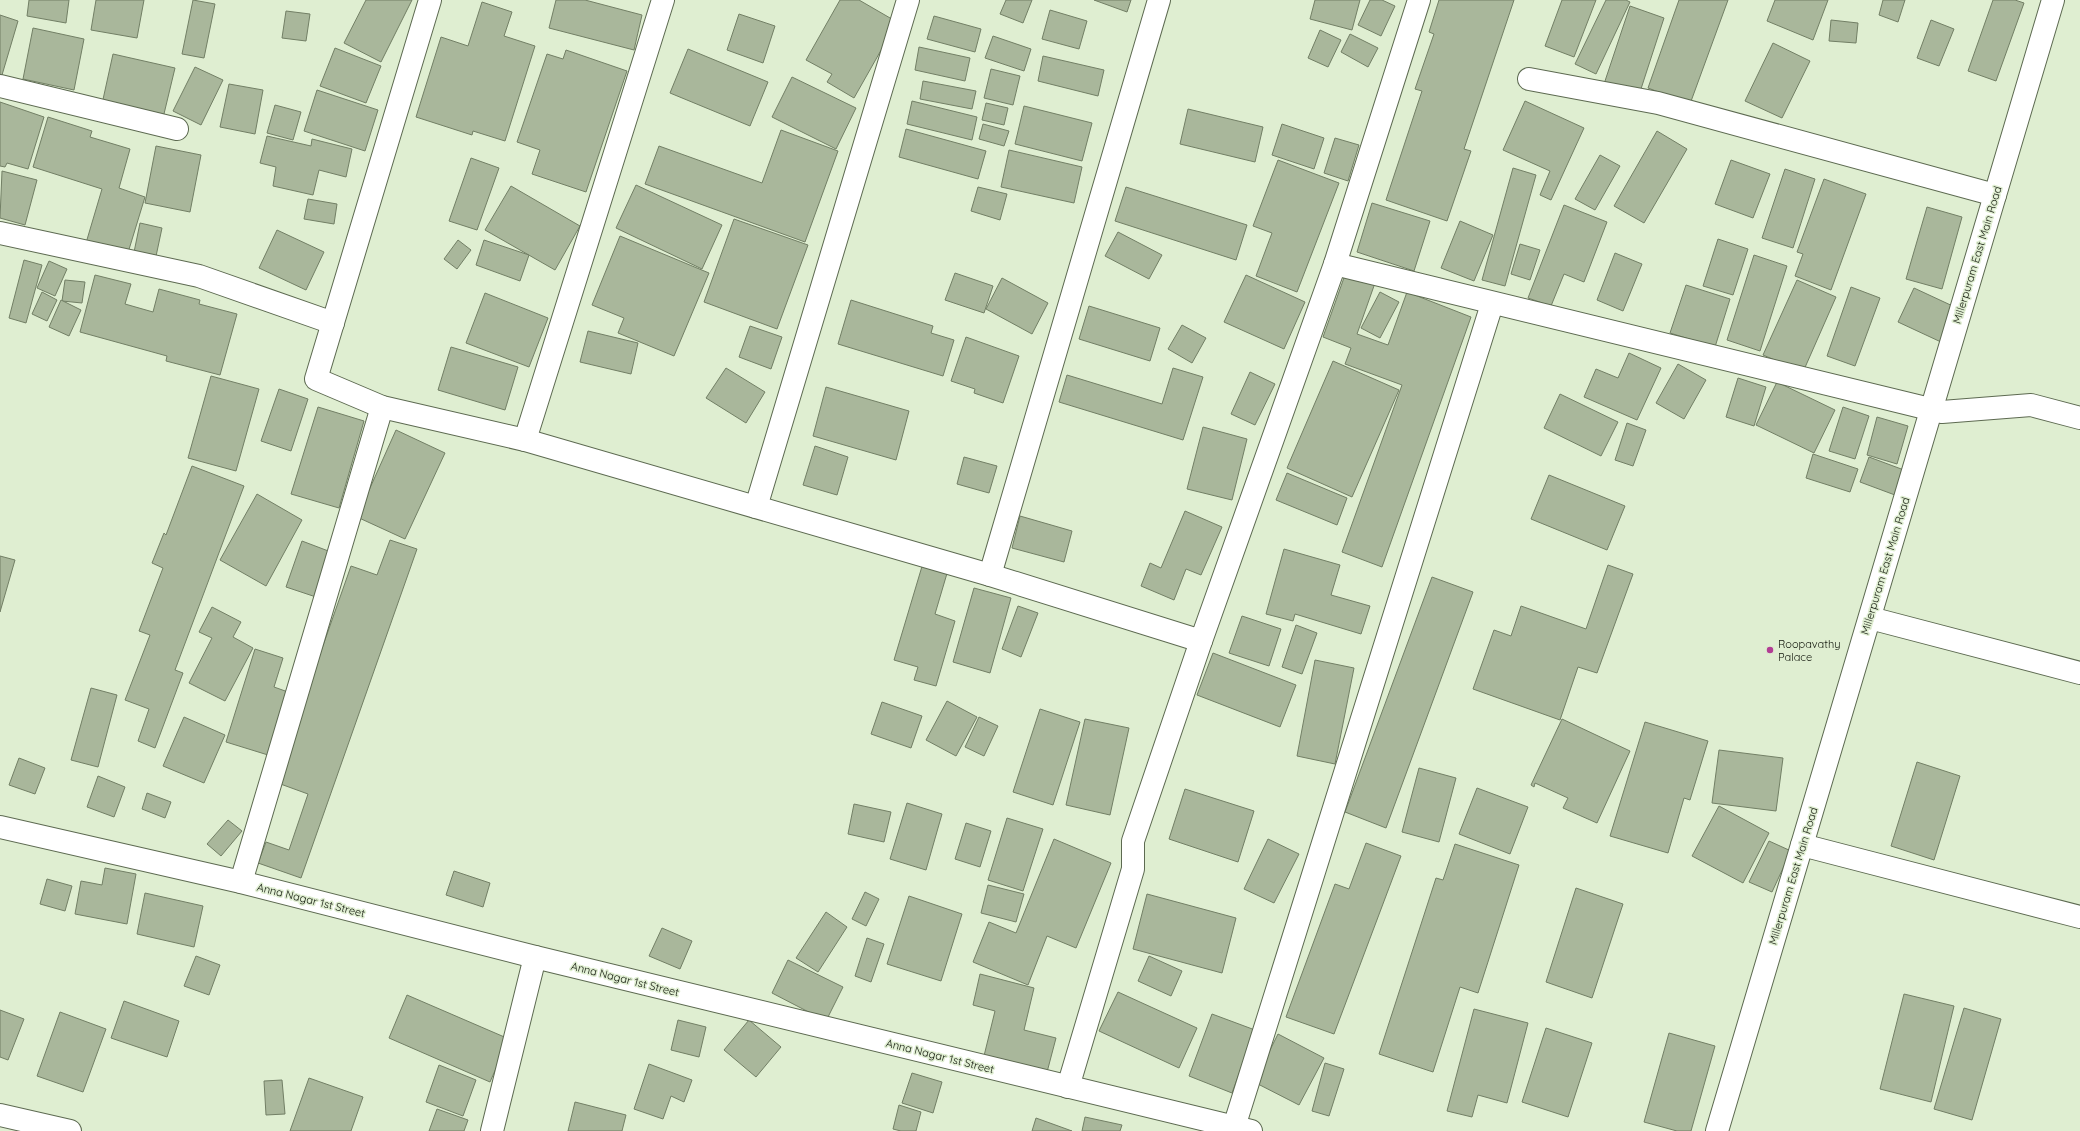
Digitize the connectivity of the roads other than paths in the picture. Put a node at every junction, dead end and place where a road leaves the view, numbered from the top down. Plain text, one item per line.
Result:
1 (430, 0) edge
2 (663, 0) edge
3 (908, 0) edge
4 (1159, 0) edge
5 (1419, 0) edge
6 (2053, 0) edge
7 (1529, 79) dead end
8 (0, 86) edge
9 (176, 129) dead end
10 (1995, 194) junction
11 (0, 233) edge
12 (1335, 264) junction
13 (1492, 304) junction
14 (333, 323) junction
15 (382, 407) junction
16 (1932, 409) junction
17 (2080, 418) edge
18 (525, 440) junction
19 (756, 506) junction
20 (990, 575) junction
21 (1870, 618) junction
22 (1201, 641) junction
23 (2080, 672) edge
24 (0, 827) edge
25 (1802, 845) junction
26 (241, 882) junction
27 (2080, 917) edge
28 (535, 957) junction
29 (1068, 1086) junction
30 (0, 1115) edge
31 (1243, 1129) edge
32 (70, 1131) edge
33 (492, 1131) edge
34 (1717, 1131) edge

1 - 14 street
2 - 18 street
3 - 19 street
4 - 20 street
5 - 12 street
6 - 10 street, Millerpuram East Main Road
7 - 10 street
8 - 9 street
10 - 16 street, Millerpuram East Main Road
11 - 14 street
12 - 13 street
12 - 22 street
13 - 16 street
13 - 31 street
14 - 15 street
15 - 18 street
15 - 26 street
16 - 17 street
16 - 21 street, Millerpuram East Main Road
18 - 19 street
19 - 20 street
20 - 22 street
21 - 23 street
21 - 25 street, Millerpuram East Main Road
22 - 29 street
24 - 26 street, Anna Nagar 1st Street
25 - 27 street
25 - 34 street, Millerpuram East Main Road
26 - 28 street, Anna Nagar 1st Street
28 - 29 street, Anna Nagar 1st Street
28 - 33 street
29 - 31 street, Anna Nagar 1st Street
30 - 32 street

